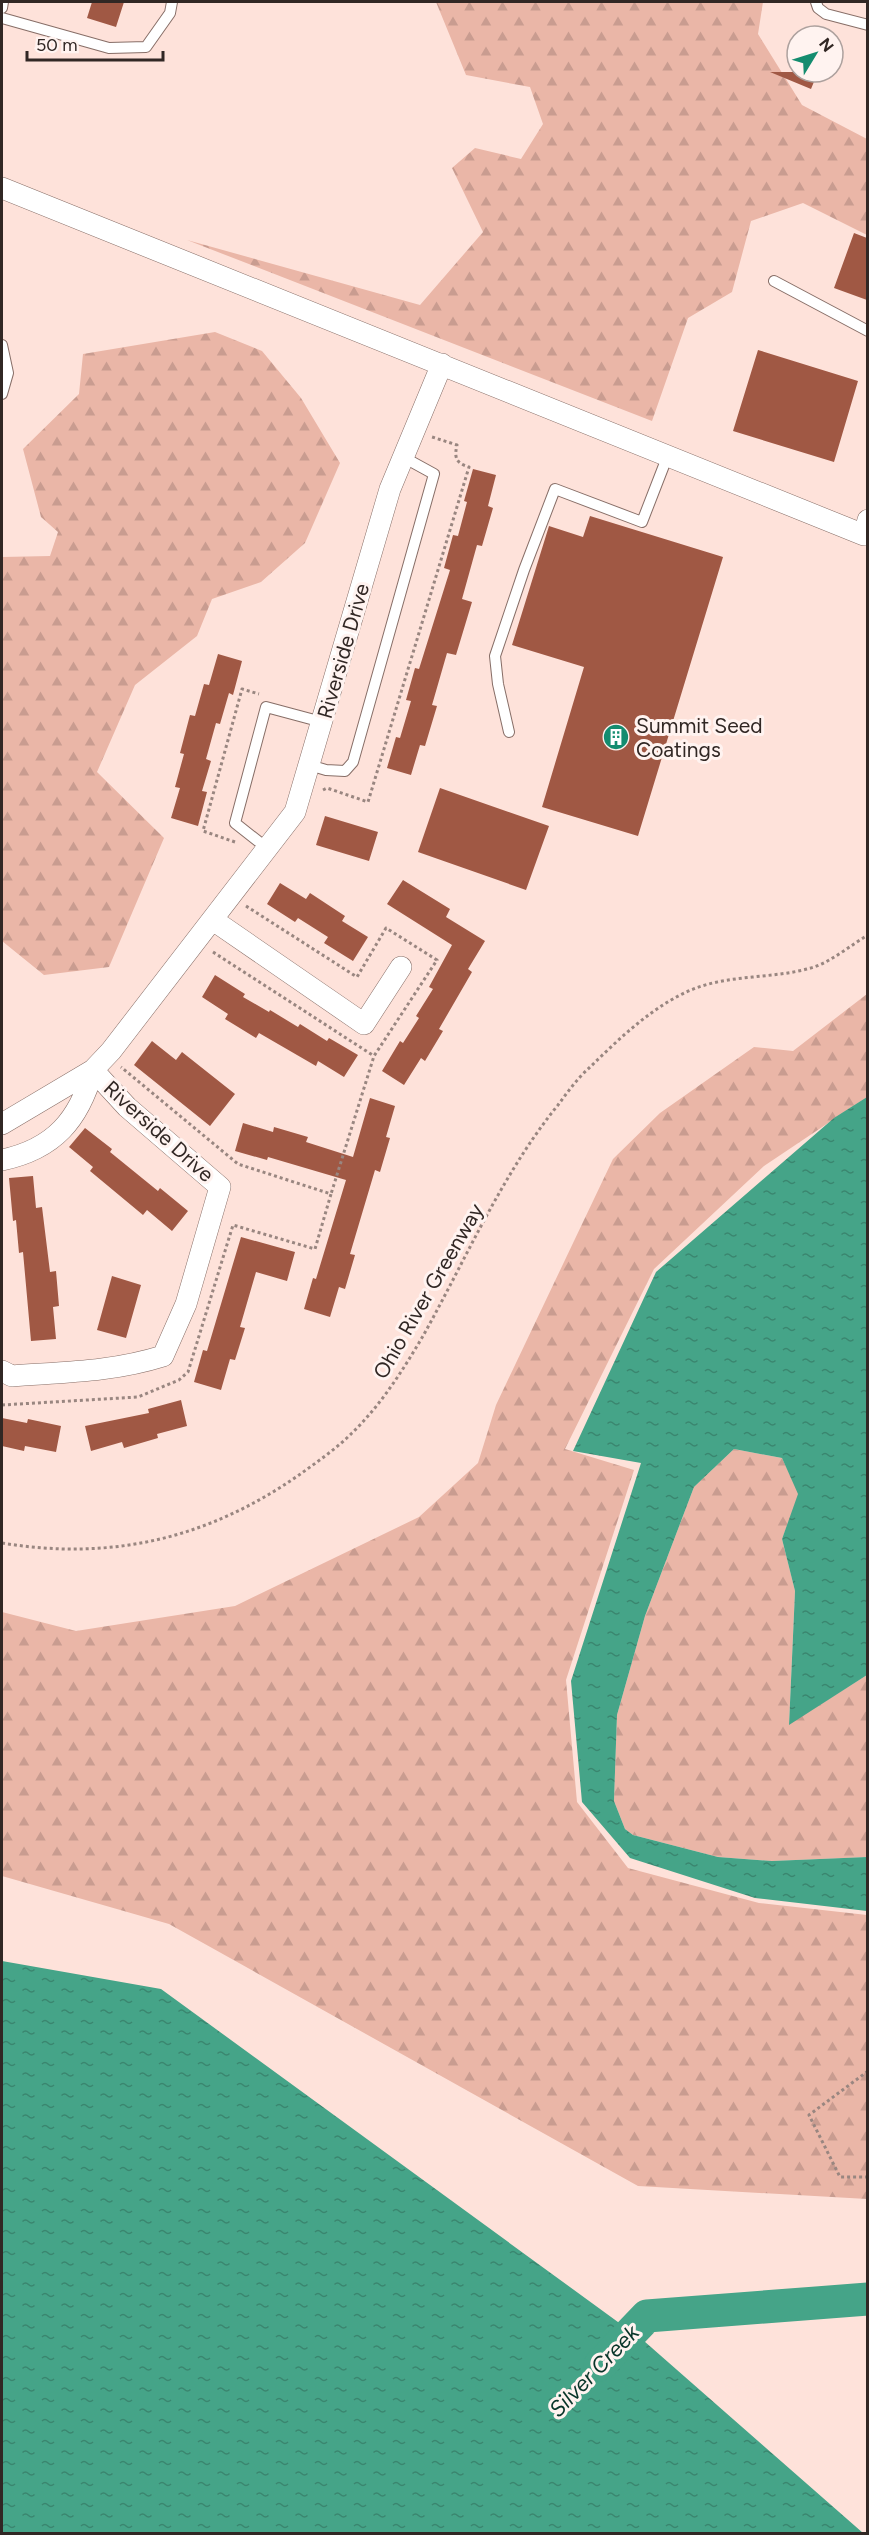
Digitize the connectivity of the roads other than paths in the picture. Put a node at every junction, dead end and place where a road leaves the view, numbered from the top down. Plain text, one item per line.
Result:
1 (3, 2) edge
2 (172, 2) edge
3 (816, 2) edge
4 (2, 8) edge
5 (2, 18) edge
6 (867, 25) edge
7 (2, 189) edge
8 (774, 281) dead end
9 (867, 331) edge
10 (2, 345) edge
11 (442, 364) junction
12 (2, 394) edge
13 (668, 456) junction
14 (403, 457) junction
15 (866, 527) edge
16 (322, 722) junction
17 (508, 732) dead end
18 (309, 765) junction
19 (268, 849) junction
20 (213, 920) junction
21 (401, 967) dead end
22 (93, 1070) junction
23 (2, 1124) edge
24 (2, 1160) edge
25 (2, 1371) edge

1 - 4 lane
2 - 5 lane
3 - 6 lane
7 - 11 street
8 - 9 lane
10 - 12 lane
11 - 13 street
11 - 14 street, Riverside Drive
13 - 15 street
13 - 17 lane
14 - 16 street, Riverside Drive
14 - 18 lane
16 - 18 street, Riverside Drive
16 - 19 lane
18 - 19 street, Riverside Drive
19 - 20 street, Riverside Drive
20 - 21 street
20 - 22 street, Riverside Drive
22 - 23 street
22 - 24 street
22 - 25 street, Riverside Drive

